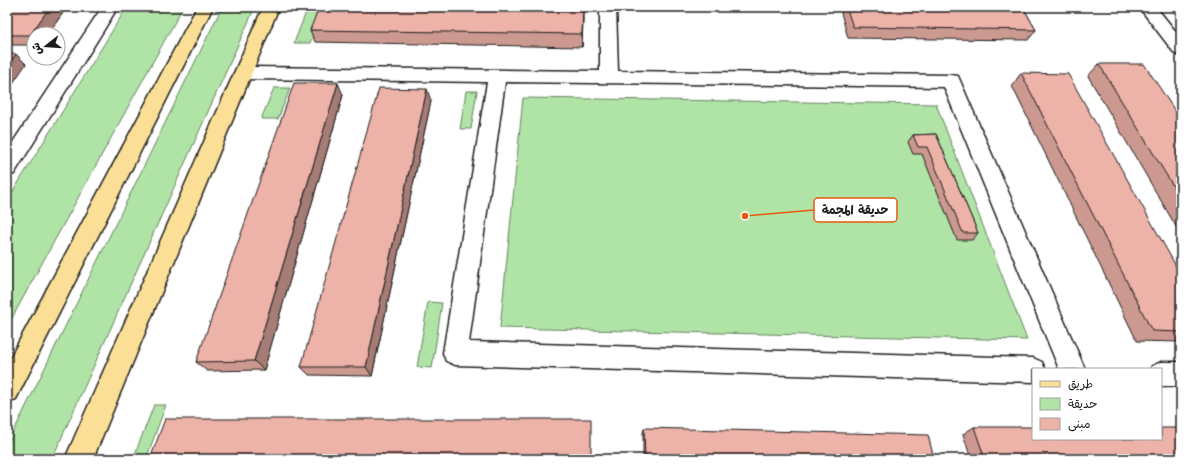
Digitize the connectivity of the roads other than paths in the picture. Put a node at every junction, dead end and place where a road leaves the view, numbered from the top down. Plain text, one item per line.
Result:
1 (110, 7) edge
2 (205, 7) edge
3 (271, 7) edge
4 (608, 7) edge
5 (1147, 7) edge
6 (1181, 50) edge
7 (243, 73) junction
8 (497, 75) junction
9 (609, 77) junction
10 (7, 168) edge
11 (1072, 368) edge
12 (1032, 370) edge
13 (1162, 374) edge
14 (1181, 374) edge
15 (7, 390) edge
16 (79, 459) edge

1 - 10 street
2 - 15 main road
3 - 7 main road
4 - 9 street
5 - 6 street
7 - 8 street
7 - 16 main road
8 - 9 street
8 - 12 street
9 - 11 street
13 - 14 street

